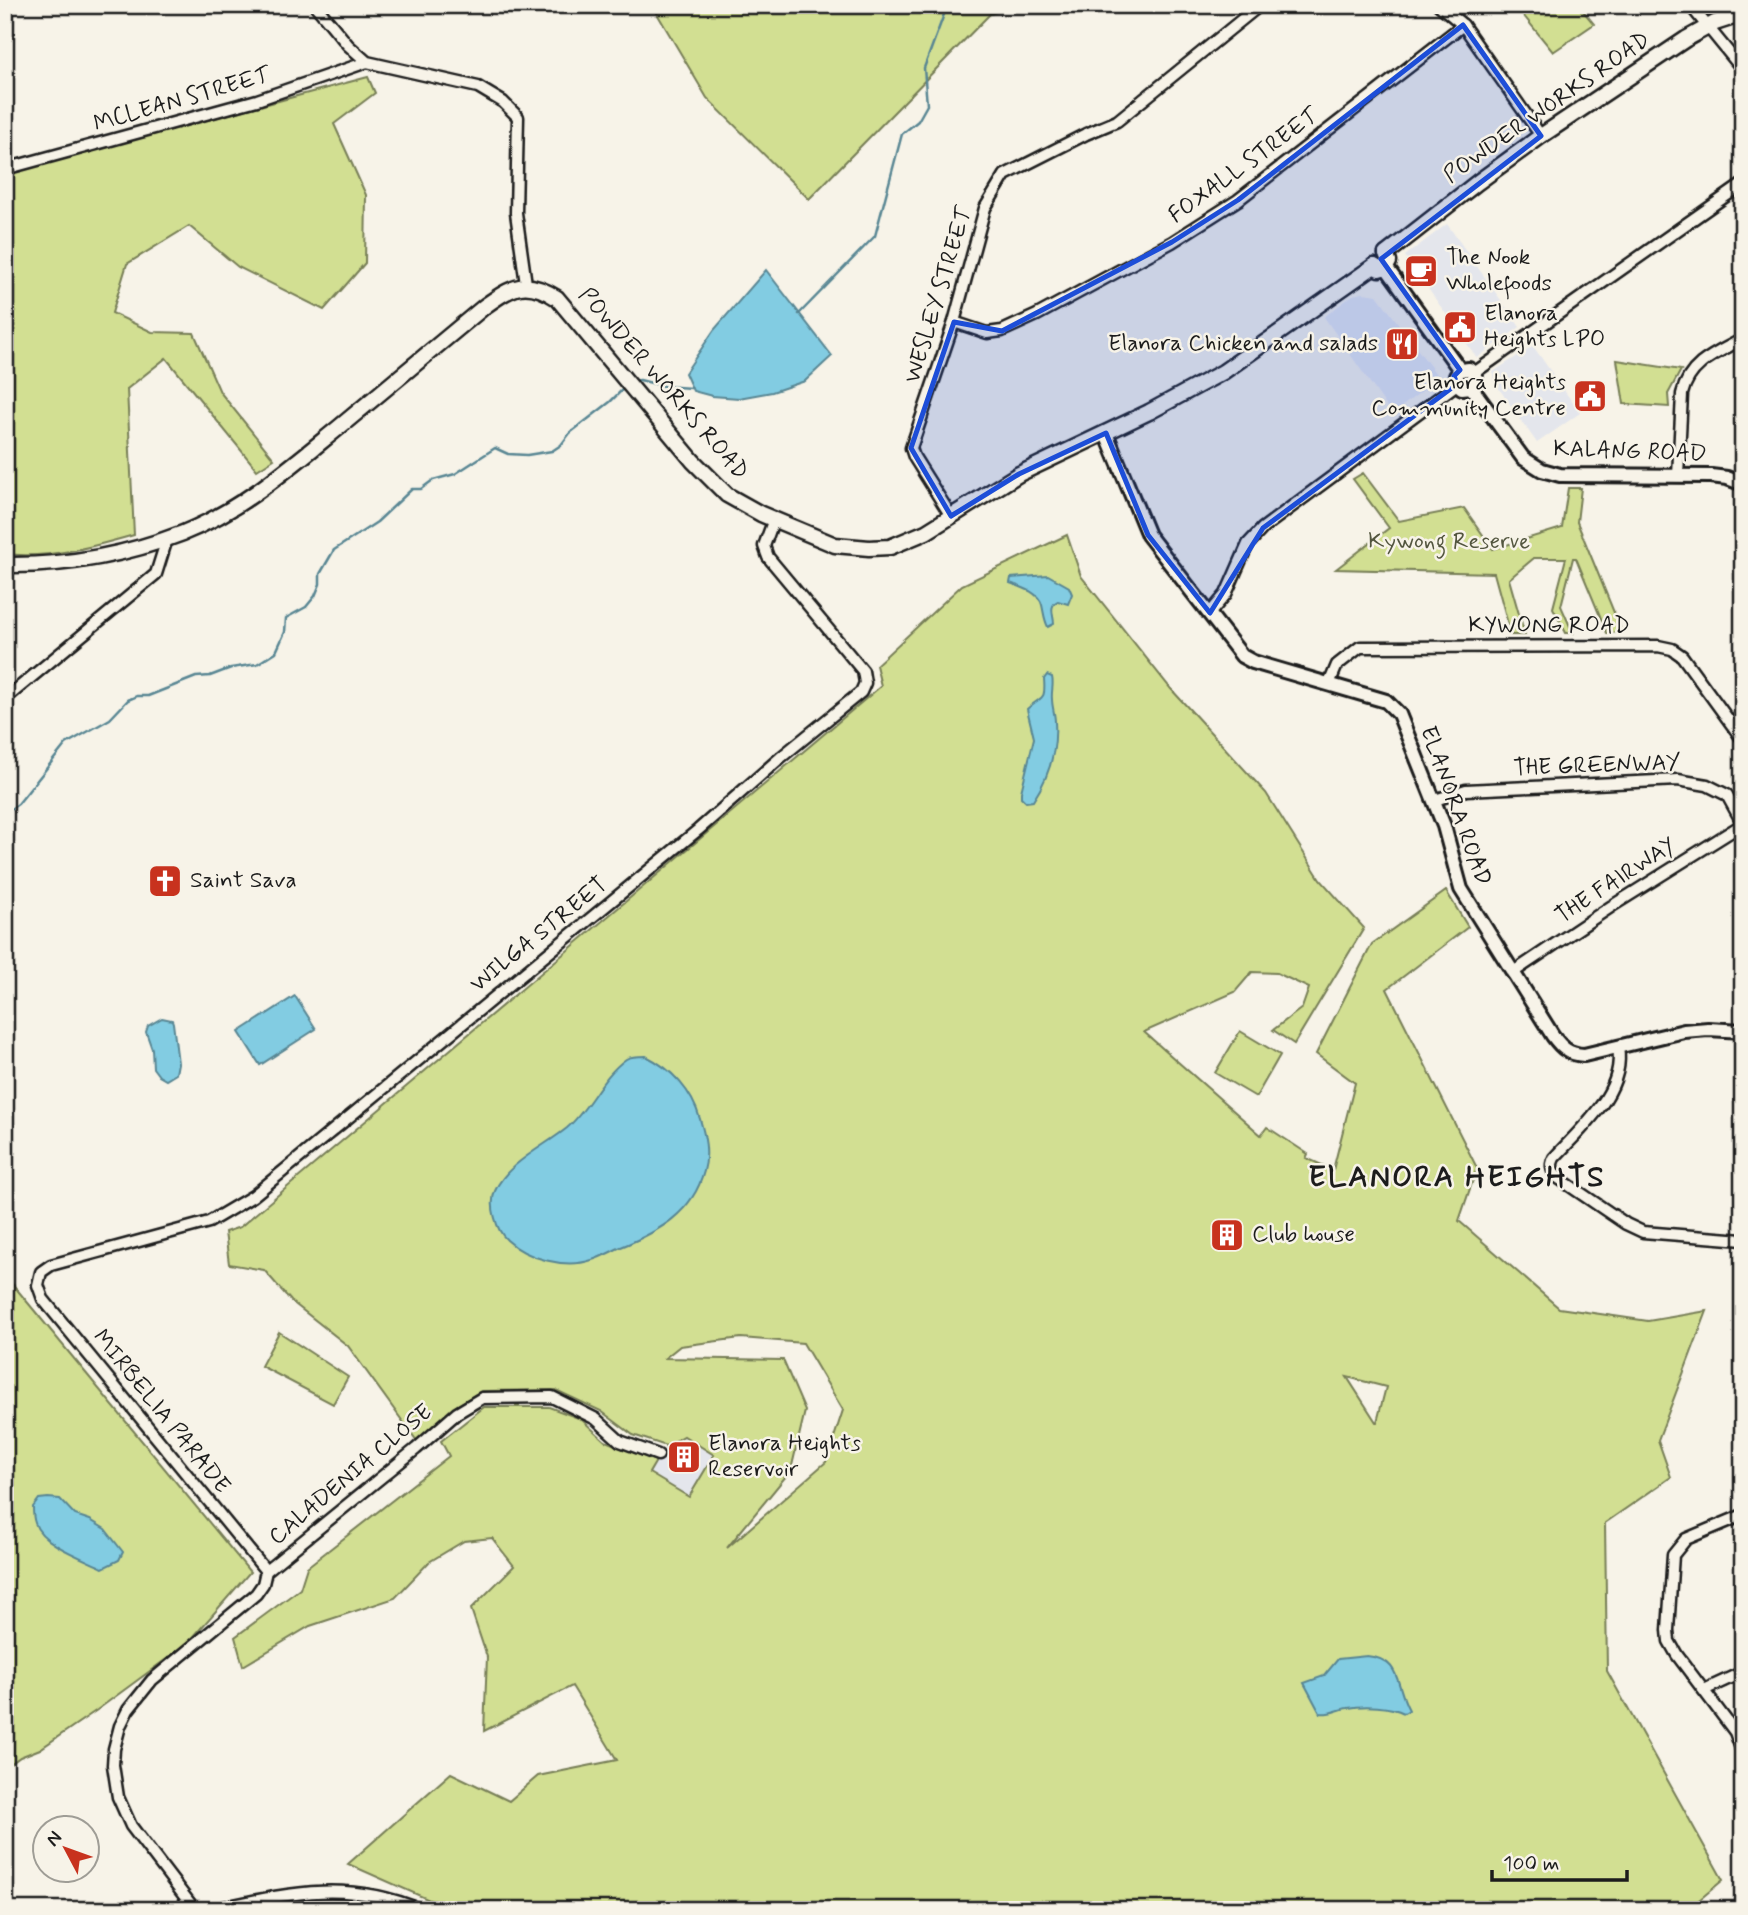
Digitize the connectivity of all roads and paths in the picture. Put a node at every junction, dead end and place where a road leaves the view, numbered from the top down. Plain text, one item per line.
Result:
1 (314, 5) edge
2 (1261, 5) edge
3 (1439, 5) edge
4 (1690, 5) edge
5 (1743, 14) edge
6 (1463, 25) junction
7 (1707, 26) junction
8 (367, 62) junction
9 (1743, 70) edge
10 (1541, 136) junction
11 (5, 169) edge
12 (1743, 184) edge
13 (1382, 262) junction
14 (526, 285) junction
15 (954, 323) junction
16 (1743, 339) edge
17 (1460, 370) junction
18 (1474, 373) junction
19 (1457, 384) junction
20 (1471, 387) junction
21 (1105, 433) junction
22 (1678, 476) junction
23 (1743, 484) edge
24 (951, 516) junction
25 (774, 519) junction
26 (167, 539) junction
27 (5, 565) edge
28 (1210, 612) junction
29 (1329, 684) junction
30 (5, 699) edge
31 (1743, 740) edge
32 (1435, 800) junction
33 (1743, 824) edge
34 (1512, 973) junction
35 (1743, 1031) edge
36 (1618, 1048) junction
37 (1743, 1240) edge
38 (41, 1272) joint
39 (658, 1455) dead end
40 (1743, 1516) edge
41 (266, 1571) junction
42 (1743, 1672) edge
43 (1704, 1690) junction
44 (1743, 1754) edge
45 (195, 1910) edge
46 (210, 1910) edge
47 (421, 1910) edge

1 - 8 street
2 - 15 street, WESLEY STREET
3 - 6 street
4 - 7 street
5 - 7 main road, POWDER WORKS ROAD
6 - 10 street
6 - 15 street, FOXALL STREET
7 - 9 street
7 - 10 main road, POWDER WORKS ROAD
8 - 11 street, MCLEAN STREET
8 - 14 street
10 - 13 main road, POWDER WORKS ROAD
12 - 18 street
13 - 17 street
13 - 21 main road, POWDER WORKS ROAD
14 - 25 main road, POWDER WORKS ROAD
14 - 26 main road
15 - 24 street, WESLEY STREET
16 - 22 street
17 - 18 street
17 - 19 street
18 - 20 street
19 - 20 street
19 - 28 street
20 - 22 street, KALANG ROAD
21 - 24 main road, POWDER WORKS ROAD
21 - 28 street, ELANORA ROAD
22 - 23 street, KALANG ROAD
24 - 25 main road, POWDER WORKS ROAD
25 - 38 street, WILGA STREET
26 - 27 main road
26 - 30 street
28 - 29 street, ELANORA ROAD
29 - 31 street, KYWONG ROAD
29 - 32 street, ELANORA ROAD
32 - 33 street, THE GREENWAY
32 - 34 street, ELANORA ROAD
33 - 34 street, THE FAIRWAY
34 - 36 street, ELANORA ROAD
35 - 36 street, ELANORA ROAD
36 - 37 street
38 - 41 street, MIRBELIA PARADE
39 - 41 street, CALADENIA CLOSE
40 - 43 street
41 - 45 street, CALADENIA CLOSE
42 - 43 street
43 - 44 street
46 - 47 street

